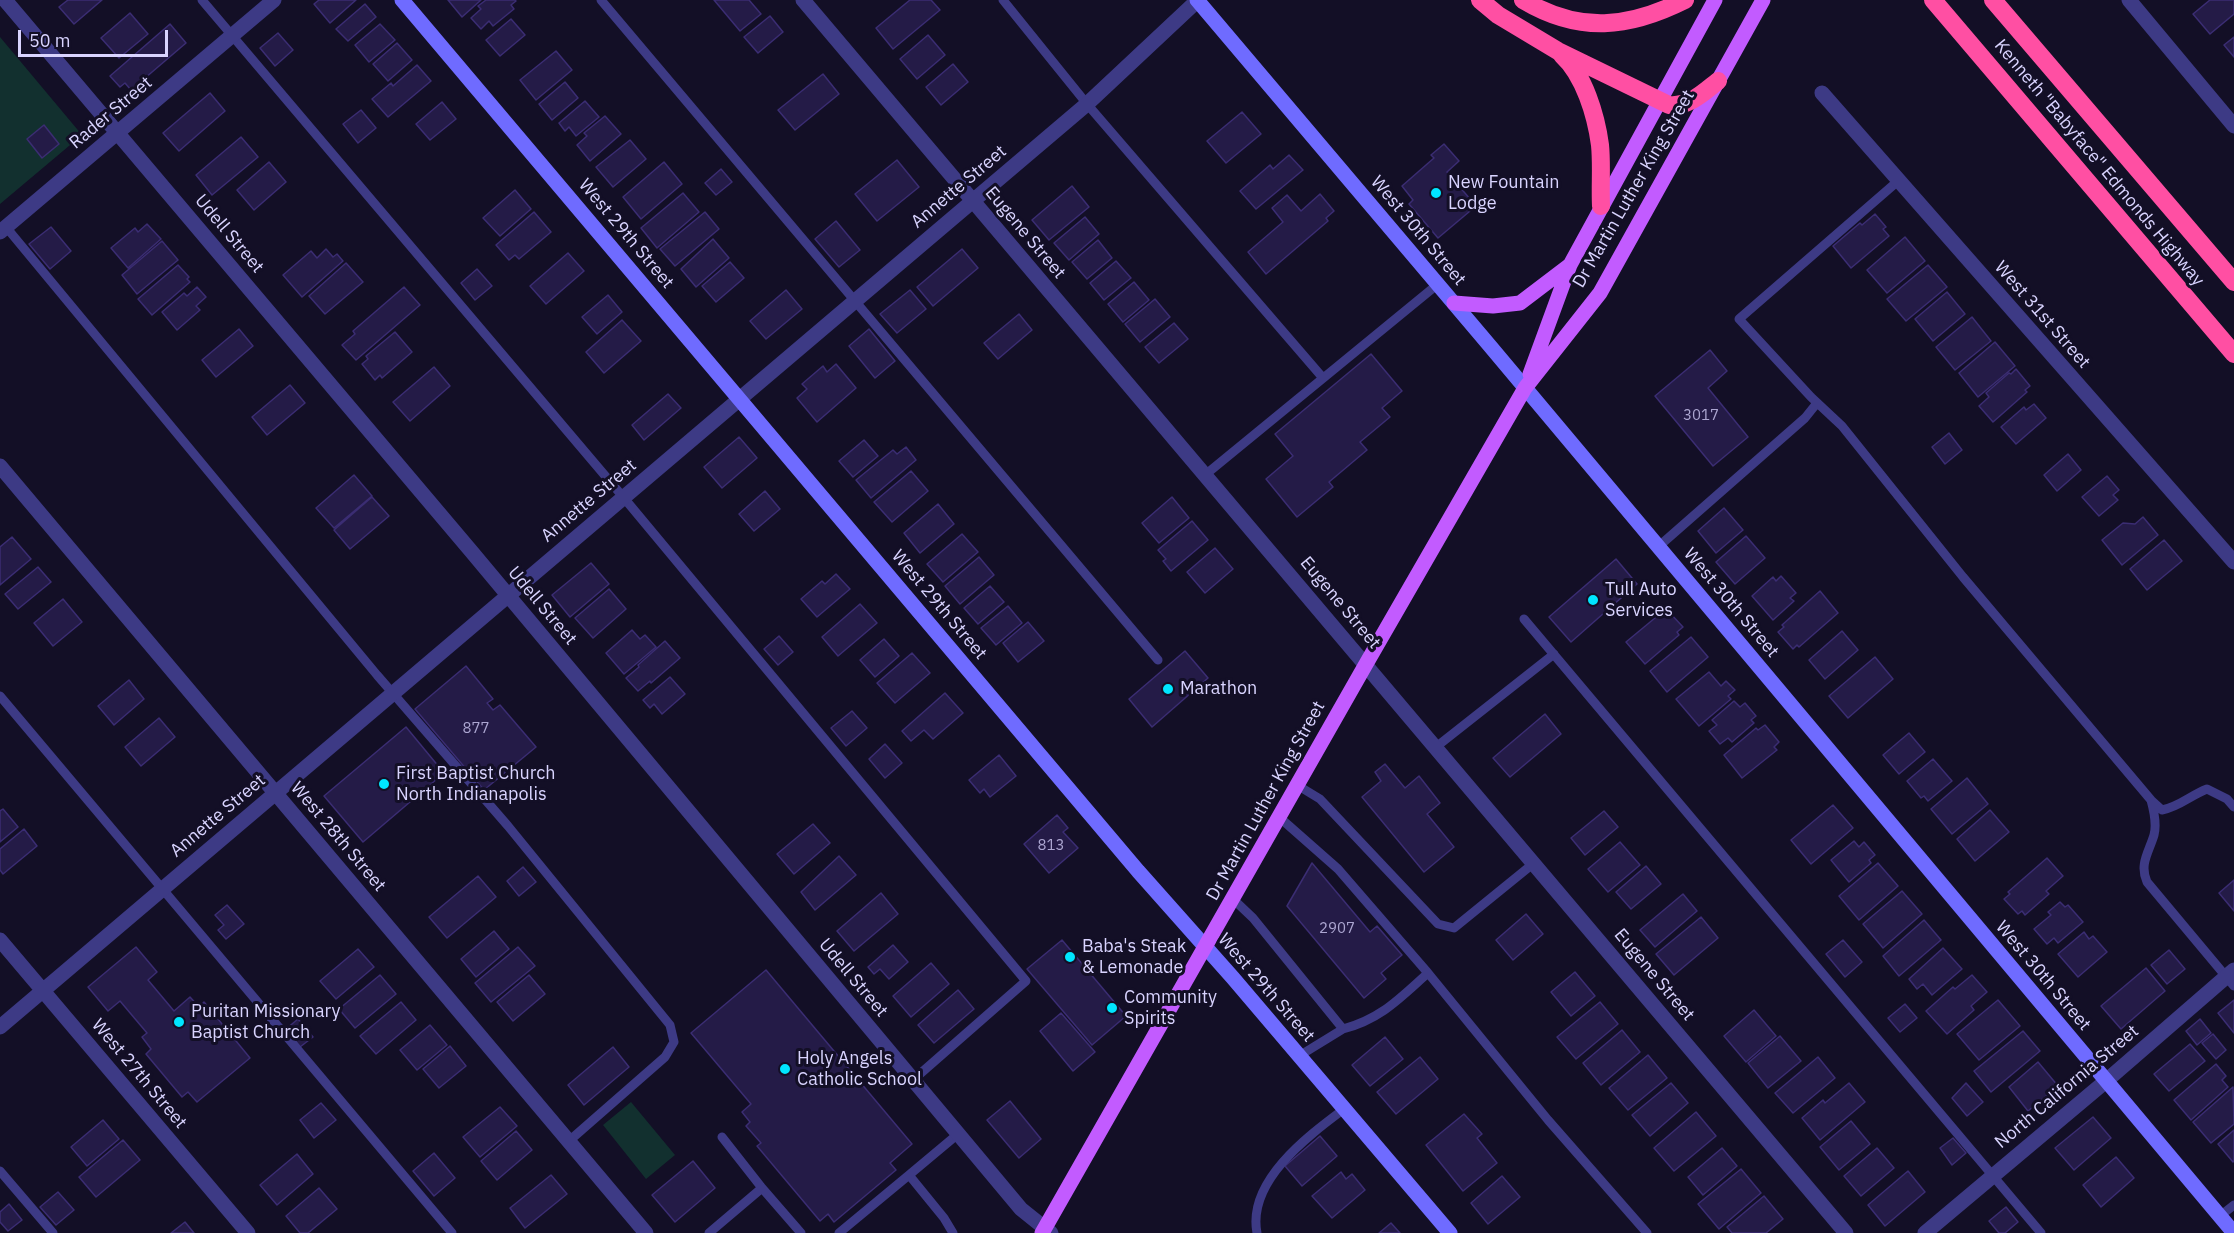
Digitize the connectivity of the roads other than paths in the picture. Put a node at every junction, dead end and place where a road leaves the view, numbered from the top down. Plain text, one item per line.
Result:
1 (5, 0) edge
2 (202, 0) edge
3 (274, 0) edge
4 (402, 0) edge
5 (601, 0) edge
6 (803, 0) edge
7 (1003, 0) edge
8 (1197, 0) edge
9 (1480, 0) edge
10 (1523, 0) edge
11 (1686, 0) edge
12 (1716, 0) edge
13 (1763, 0) edge
14 (1933, 0) edge
15 (1993, 0) edge
16 (2129, 0) edge
17 (232, 35) junction
18 (1558, 51) junction
19 (1718, 81) junction
20 (1822, 93) dead end
21 (1659, 101) junction
22 (1087, 104) junction
23 (2234, 126) edge
24 (118, 132) junction
25 (1898, 181) junction
26 (972, 201) junction
27 (1601, 206) junction
28 (3, 230) edge
29 (1570, 265) junction
30 (2234, 282) edge
31 (1438, 284) junction
32 (856, 300) junction
33 (1454, 303) junction
34 (2234, 354) edge
35 (1323, 378) junction
36 (1525, 388) junction
37 (741, 399) junction
38 (1817, 403) junction
39 (0, 466) edge
40 (1205, 475) junction
41 (624, 498) junction
42 (1658, 547) junction
43 (2234, 562) edge
44 (508, 596) junction
45 (1524, 619) dead end
46 (1554, 654) junction
47 (1158, 660) dead end
48 (1366, 664) junction
49 (392, 693) junction
50 (0, 696) edge
51 (1436, 747) junction
52 (1297, 785) junction
53 (276, 792) junction
54 (2151, 800) junction
55 (2234, 807) edge
56 (1279, 817) junction
57 (1534, 863) junction
58 (162, 889) junction
59 (1233, 899) junction
60 (0, 940) edge
61 (1205, 948) junction
62 (1428, 973) junction
63 (2231, 977) edge
64 (43, 990) junction
65 (0, 1027) edge
66 (1343, 1029) junction
67 (1299, 1056) junction
68 (913, 1080) junction
69 (2106, 1081) junction
70 (1344, 1109) junction
71 (958, 1134) junction
72 (722, 1137) dead end
73 (569, 1141) junction
74 (0, 1171) edge
75 (909, 1175) junction
76 (1993, 1176) junction
77 (762, 1188) junction
78 (2234, 1205) edge
79 (2220, 1216) junction
80 (1046, 1231) edge
81 (53, 1233) edge
82 (248, 1233) edge
83 (452, 1233) edge
84 (646, 1233) edge
85 (708, 1233) edge
86 (801, 1233) edge
87 (839, 1233) edge
88 (952, 1233) edge
89 (1257, 1233) edge
90 (1450, 1233) edge
91 (1647, 1233) edge
92 (1846, 1233) edge
93 (1925, 1233) edge
94 (2041, 1233) edge
95 (2234, 1233) edge

1 - 24 street, Udell Street
2 - 17 lane
3 - 17 street, Rader Street
4 - 37 main road, West 29th Street
5 - 32 lane
6 - 26 street, Eugene Street
7 - 22 lane
8 - 22 street, Annette Street
8 - 31 main road, West 30th Street
9 - 18 highway
10 - 11 highway
12 - 21 main road, Dr Martin Luther King Street
13 - 19 main road, Dr Martin Luther King Street
14 - 34 highway, Kenneth "Babyface" Edmonds Highway
15 - 30 highway, Kenneth "Babyface" Edmonds Highway
16 - 23 street
17 - 24 street, Rader Street
17 - 41 lane
18 - 21 highway
18 - 27 highway
19 - 21 highway
19 - 36 main road, Dr Martin Luther King Street
20 - 25 street, West 31st Street
21 - 27 main road, Dr Martin Luther King Street
22 - 26 street, Annette Street
22 - 35 lane
24 - 28 street, Rader Street
24 - 44 street, Udell Street
25 - 38 lane
25 - 43 street, West 31st Street
26 - 32 street, Annette Street
26 - 40 street, Eugene Street
27 - 29 main road, Dr Martin Luther King Street
28 - 49 lane
29 - 33 main road
29 - 36 main road, Dr Martin Luther King Street
31 - 33 main road, West 30th Street
31 - 35 lane
32 - 37 street, Annette Street
32 - 47 lane
33 - 36 main road, West 30th Street
35 - 40 lane
36 - 42 main road, West 30th Street
36 - 48 main road, Dr Martin Luther King Street
37 - 41 street, Annette Street
37 - 61 main road, West 29th Street
38 - 42 lane
38 - 54 lane
39 - 53 street, West 28th Street
40 - 48 street, Eugene Street
41 - 44 street, Annette Street
41 - 68 lane
42 - 69 main road, West 30th Street
44 - 49 street, Annette Street
44 - 68 street, Udell Street
45 - 46 lane
46 - 51 lane
46 - 76 lane
48 - 51 street, Eugene Street
48 - 52 main road, Dr Martin Luther King Street
49 - 53 street, Annette Street
49 - 73 lane
50 - 58 lane
51 - 57 street, Eugene Street
52 - 56 main road, Dr Martin Luther King Street
52 - 57 lane
53 - 58 street, Annette Street
53 - 73 street, West 28th Street
54 - 55 lane
54 - 63 lane
56 - 59 main road, Dr Martin Luther King Street
56 - 62 lane
57 - 92 street, Eugene Street
58 - 64 street, Annette Street
58 - 83 lane
59 - 61 main road, Dr Martin Luther King Street
59 - 66 lane
60 - 64 street, West 27th Street
61 - 67 main road, West 29th Street
61 - 80 main road, Dr Martin Luther King Street
62 - 66 lane
62 - 91 lane
63 - 69 street, North California Street
64 - 65 street, Annette Street
64 - 82 street, West 27th Street
66 - 67 lane
67 - 70 main road, West 29th Street
68 - 71 street, Udell Street
69 - 76 street, North California Street
69 - 79 main road, West 30th Street
70 - 89 lane
70 - 90 main road, West 29th Street
71 - 75 lane
71 - 80 street, Udell Street
72 - 77 lane
73 - 84 street, West 28th Street
74 - 81 lane
75 - 87 lane
75 - 88 lane
76 - 93 street, North California Street
76 - 94 lane
77 - 85 lane
77 - 86 lane
78 - 79 lane
79 - 95 main road, West 30th Street

